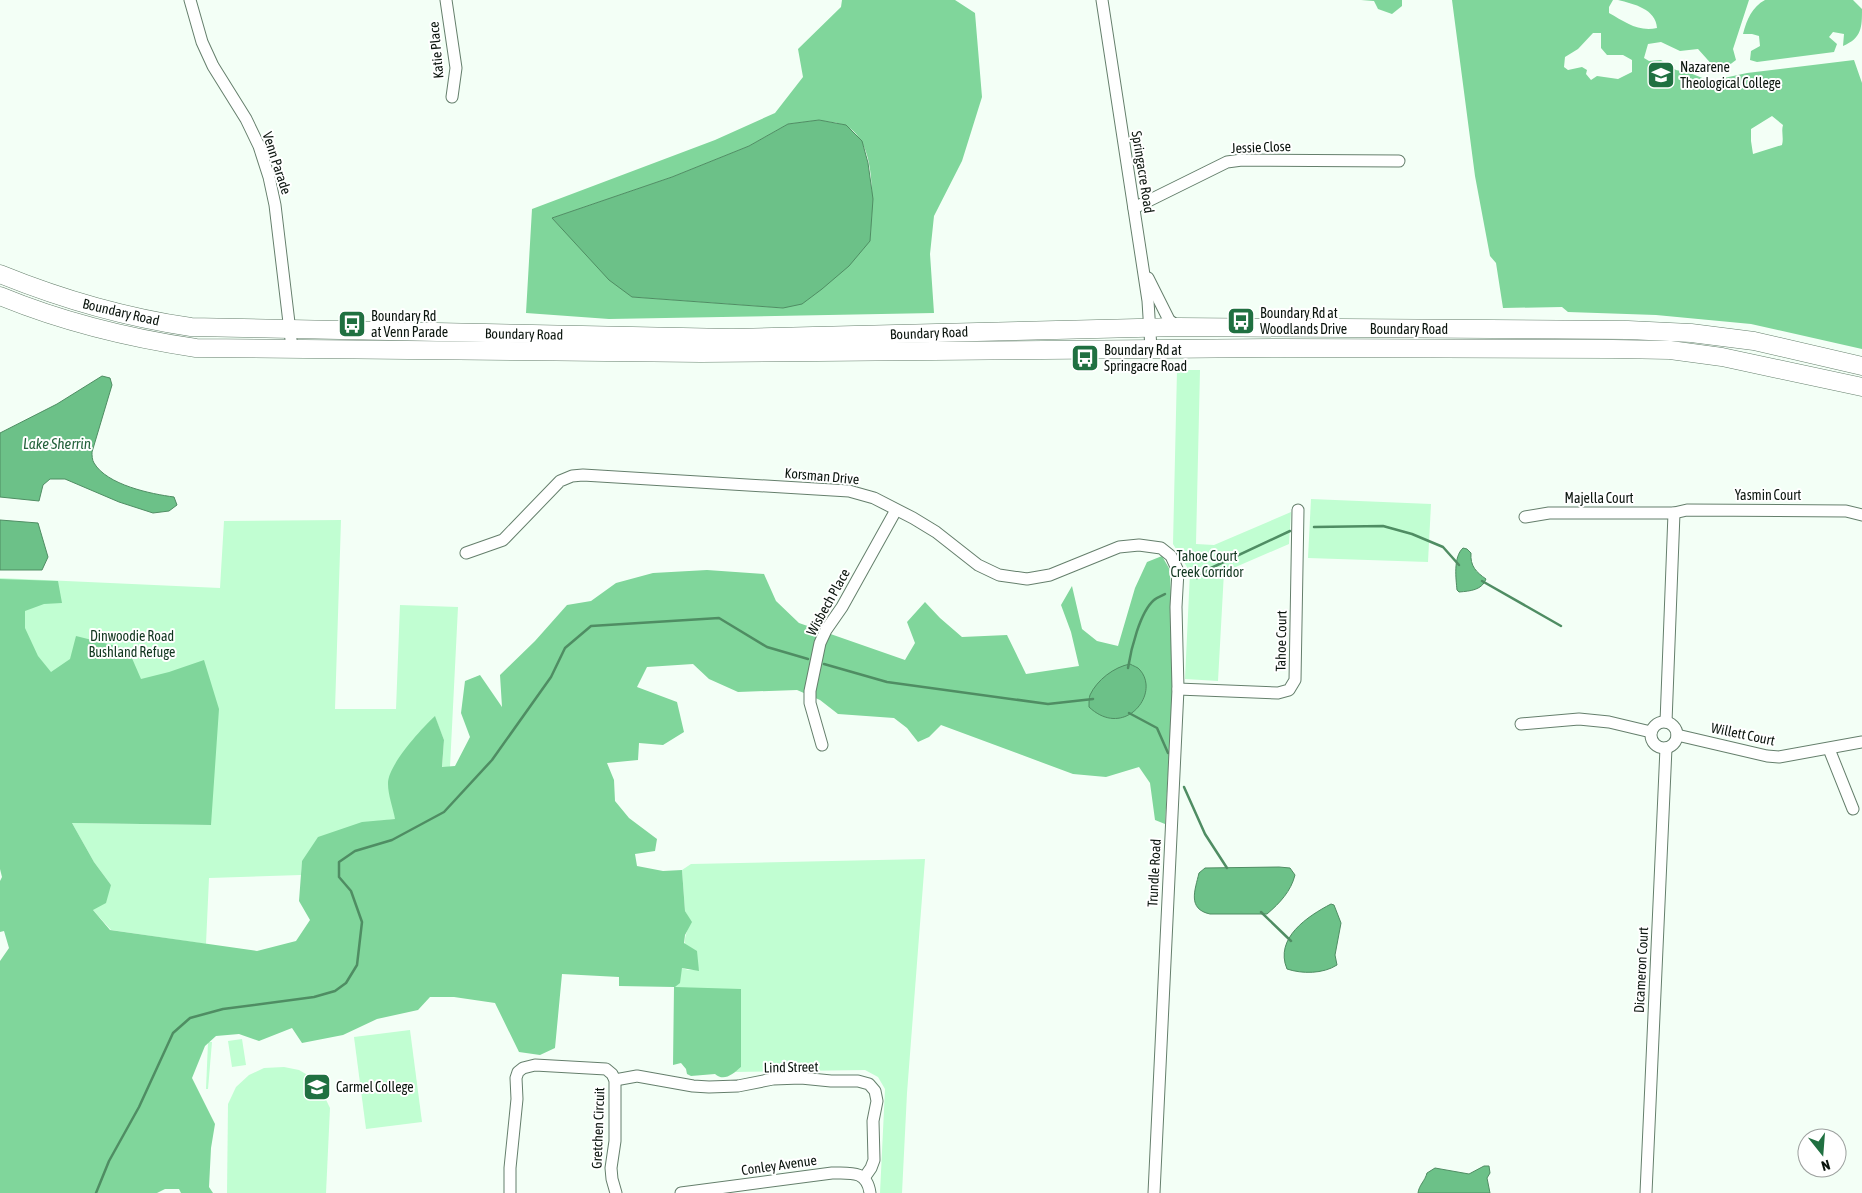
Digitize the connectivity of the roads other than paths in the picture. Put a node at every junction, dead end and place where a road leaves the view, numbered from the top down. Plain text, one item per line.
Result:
1 (190, 0) edge
2 (446, 0) edge
3 (1102, 0) edge
4 (452, 97) dead end
5 (1399, 161) dead end
6 (1134, 208) junction
7 (1142, 265) junction
8 (0, 274) edge
9 (0, 296) edge
10 (1178, 327) junction
11 (1150, 328) junction
12 (290, 329) junction
13 (1726, 338) junction
14 (292, 348) junction
15 (1151, 349) junction
16 (1722, 357) junction
17 (1862, 366) edge
18 (1862, 386) edge
19 (896, 510) junction
20 (1298, 510) dead end
21 (1674, 513) junction
22 (1862, 515) edge
23 (1525, 517) dead end
24 (466, 553) dead end
25 (1171, 556) joint
26 (1178, 689) junction
27 (1666, 722) junction
28 (1521, 724) dead end
29 (1652, 732) junction
30 (1677, 735) junction
31 (1862, 742) edge
32 (822, 745) dead end
33 (1666, 748) junction
34 (1829, 749) junction
35 (1853, 809) dead end
36 (615, 1080) junction
37 (864, 1178) junction
38 (510, 1193) edge
39 (616, 1193) edge
40 (681, 1193) edge
41 (870, 1193) edge
42 (1154, 1193) edge
43 (1646, 1193) edge

1 - 12 street, Venn Parade
2 - 4 street, Katie Place
3 - 6 street, Springacre Road
5 - 6 street, Jessie Close
6 - 7 street, Springacre Road
7 - 10 street
7 - 11 street, Springacre Road
8 - 12 highway, Boundary Road
9 - 14 highway, Boundary Road
10 - 11 highway, Boundary Road
10 - 13 highway, Boundary Road
11 - 12 highway, Boundary Road
11 - 15 street, Springacre Road
12 - 14 street, Venn Parade
13 - 16 highway
13 - 17 highway, Boundary Road
14 - 15 highway, Boundary Road
15 - 16 highway, Boundary Road
16 - 18 highway, Boundary Road
19 - 24 street, Korsman Drive
19 - 25 street, Korsman Drive
19 - 32 street, Wisbech Place
20 - 26 street, Tahoe Court
21 - 22 street, Yasmin Court
21 - 23 street, Majella Court
21 - 27 street
25 - 26 street, Trundle Road
26 - 42 street, Trundle Road
27 - 29 street
27 - 30 street
28 - 29 street
29 - 33 street
30 - 33 street
30 - 34 street, Willett Court
31 - 34 street, Willett Court
33 - 43 street, Dicameron Court
34 - 35 street
36 - 37 street, Lind Street
36 - 38 street, Gretchen Circuit
36 - 39 street, Gretchen Circuit
37 - 40 street, Conley Avenue
37 - 41 street

